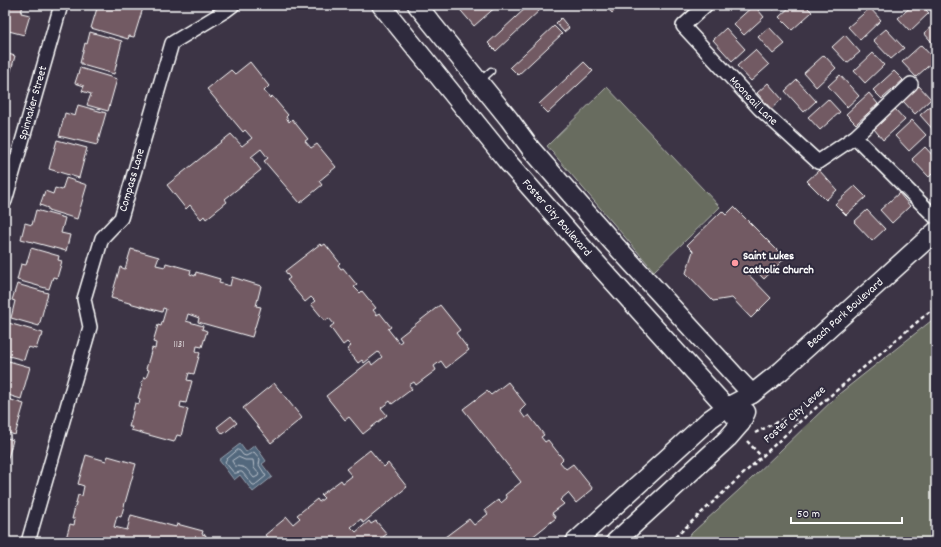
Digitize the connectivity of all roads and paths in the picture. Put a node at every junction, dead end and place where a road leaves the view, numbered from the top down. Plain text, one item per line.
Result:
1 (61, 5) edge
2 (233, 5) edge
3 (382, 5) edge
4 (417, 5) edge
5 (706, 5) edge
6 (911, 84) dead end
7 (855, 137) junction
8 (5, 202) edge
9 (936, 218) edge
10 (936, 230) edge
11 (936, 306) edge
12 (752, 394) junction
13 (727, 407) junction
14 (797, 424) junction
15 (747, 433) junction
16 (762, 456) junction
17 (28, 542) edge
18 (575, 542) edge
19 (615, 542) edge
20 (670, 542) edge

1 - 8 street, Spinnaker Street
2 - 17 street, Compass Lane
3 - 13 main road, Foster City Boulevard
4 - 12 main road
5 - 7 street, Moonsail Lane
6 - 7 street, Moonsail Lane
7 - 9 street
10 - 12 main road, Beach Park Boulevard
11 - 14 path, Foster City Levee
12 - 13 main road, Beach Park Boulevard
12 - 15 main road, Beach Park Boulevard
13 - 15 main road, Foster City Boulevard
13 - 18 main road, Beach Park Boulevard
14 - 15 path
14 - 16 path, Foster City Levee
15 - 16 path
15 - 19 main road, Beach Park Boulevard
16 - 20 path, Foster City Levee

